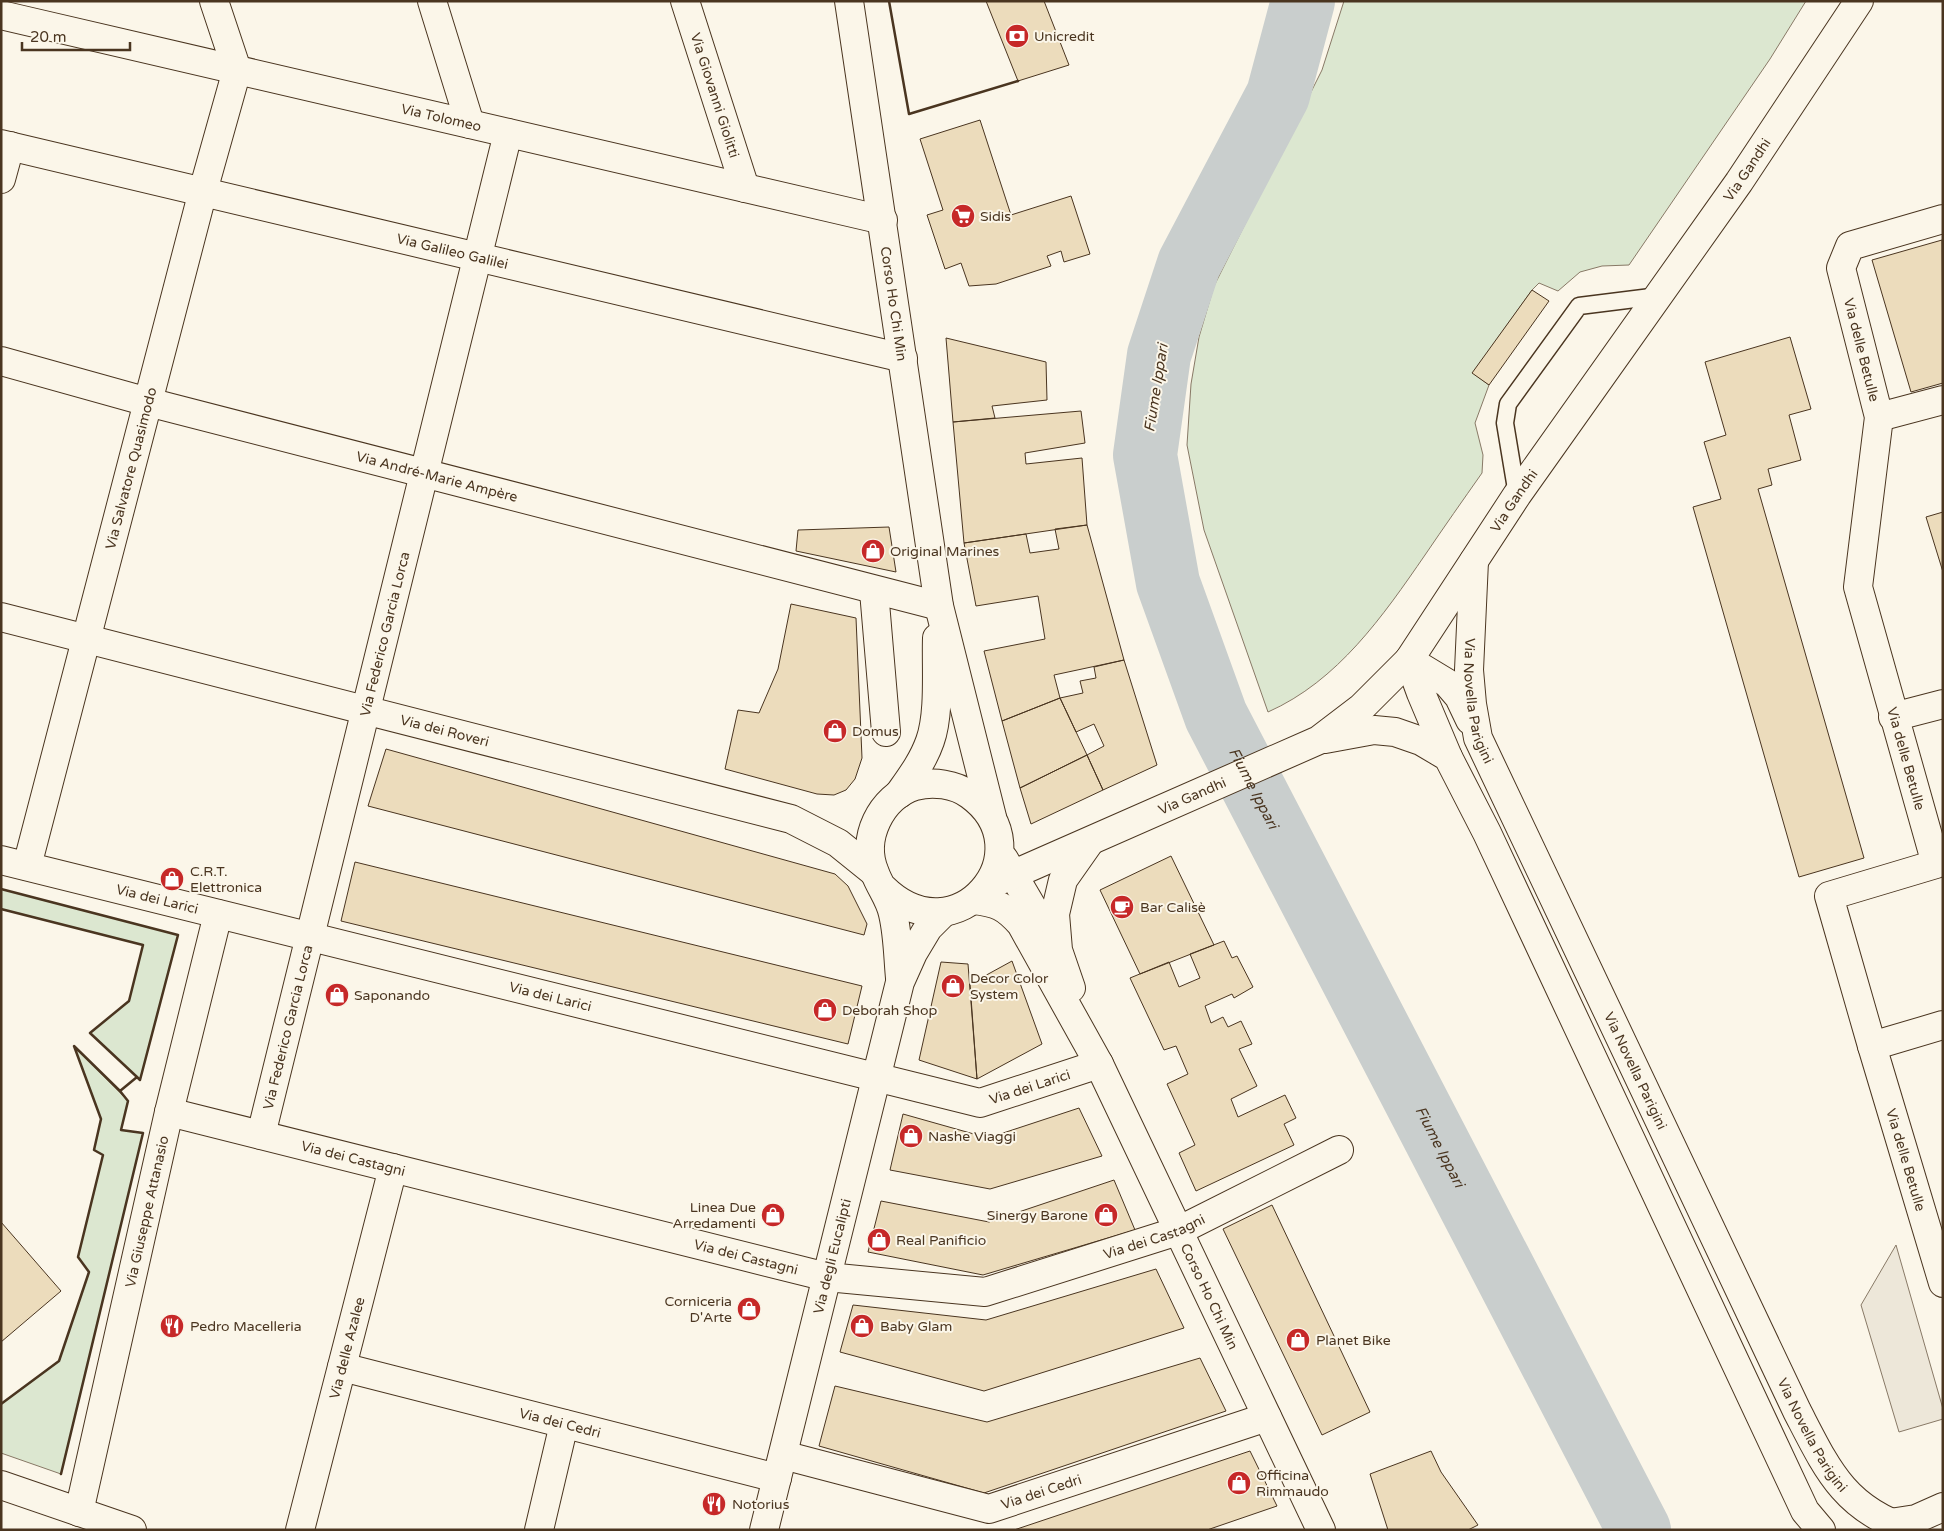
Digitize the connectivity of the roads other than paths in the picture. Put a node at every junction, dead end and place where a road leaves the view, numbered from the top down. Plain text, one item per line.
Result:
1 (214, 1) edge
2 (432, 1) edge
3 (685, 1) edge
4 (849, 1) edge
5 (1859, 1) edge
6 (1, 15) edge
7 (236, 70) junction
8 (470, 124) junction
9 (508, 133) junction
10 (5, 145) edge
11 (1, 179) edge
12 (745, 188) junction
13 (203, 191) junction
14 (882, 220) junction
15 (1943, 220) edge
16 (478, 256) junction
17 (1659, 296) junction
18 (903, 358) junction
19 (1, 361) edge
20 (1943, 400) edge
21 (148, 402) junction
22 (1879, 417) junction
23 (424, 474) junction
24 (1517, 495) junction
25 (1474, 560) junction
26 (874, 591) junction
27 (939, 606) junction
28 (1, 616) edge
29 (86, 638) junction
30 (1409, 660) junction
31 (1943, 704) edge
32 (367, 709) junction
33 (1893, 717) junction
34 (886, 732) dead end
35 (1478, 738) junction
36 (1319, 740) junction
37 (1448, 757) junction
38 (899, 794) junction
39 (997, 834) junction
40 (1089, 843) junction
41 (1048, 861) junction
42 (14, 863) edge
43 (1939, 863) edge
44 (1014, 875) junction
45 (879, 880) junction
46 (981, 893) junction
47 (944, 912) junction
48 (218, 914) junction
49 (310, 937) junction
50 (1058, 950) junction
51 (900, 982) junction
52 (1943, 1025) edge
53 (1872, 1046) junction
54 (1098, 1064) junction
55 (875, 1078) junction
56 (169, 1112) junction
57 (261, 1135) junction
58 (1339, 1150) dead end
59 (393, 1168) junction
60 (1178, 1231) junction
61 (1939, 1255) edge
62 (827, 1277) junction
63 (1943, 1283) edge
64 (342, 1367) junction
65 (1267, 1417) junction
66 (564, 1424) junction
67 (780, 1467) junction
68 (1, 1485) edge
69 (1943, 1507) edge
70 (79, 1512) junction
71 (1900, 1526) edge
72 (132, 1530) edge
73 (300, 1530) edge
74 (539, 1530) edge
75 (764, 1530) edge
76 (1321, 1530) edge
77 (1821, 1530) edge

1 - 7 street
2 - 8 street
3 - 12 street, Via Giovanni Giolitti
4 - 14 street, Corso Ho Chi Min
5 - 17 street, Via Gandhi
6 - 7 street, Via Tolomeo
7 - 8 street, Via Tolomeo
7 - 13 street, Via Salvatore Quasimodo
8 - 9 street, Via Tolomeo
9 - 12 street, Via Tolomeo
9 - 16 street, Via Federico Garcia Lorca
10 - 11 street
10 - 13 street, Via Galileo Galilei
12 - 14 street, Via Tolomeo
13 - 16 street, Via Galileo Galilei
13 - 21 street, Via Salvatore Quasimodo
14 - 18 street, Corso Ho Chi Min
15 - 22 street, Via delle Betulle
16 - 18 street, Via Galileo Galilei
16 - 23 street, Via Federico Garcia Lorca
17 - 24 street, Via Gandhi
17 - 24 lane
18 - 27 street, Corso Ho Chi Min
19 - 21 street, Via André-Marie Ampère
20 - 22 street
21 - 23 street, Via André-Marie Ampère
21 - 29 street, Via Salvatore Quasimodo
22 - 33 street, Via delle Betulle
23 - 26 street, Via André-Marie Ampère
23 - 32 street, Via Federico Garcia Lorca
24 - 25 street, Via Gandhi
25 - 30 street, Via Gandhi
25 - 35 street, Via Novella Parigini
26 - 27 street, Via André-Marie Ampère
26 - 34 street
27 - 38 street
27 - 39 street
28 - 29 street, Via dei Roveri
29 - 32 street, Via dei Roveri
29 - 42 street, Via Salvatore Quasimodo
30 - 35 street
30 - 36 street, Via Gandhi
30 - 37 street
31 - 33 street
32 - 45 street, Via dei Roveri
32 - 49 street, Via Federico Garcia Lorca
33 - 43 street, Via delle Betulle
35 - 71 street, Via Novella Parigini
36 - 37 street
36 - 40 street, Via Gandhi
37 - 77 street
38 - 39 street
38 - 45 street
39 - 41 street
39 - 44 street
39 - 46 street
40 - 41 street, Via Gandhi
40 - 50 street
41 - 44 street, Via Gandhi
42 - 48 street, Via dei Larici
43 - 53 street, Via delle Betulle
44 - 46 street, Via Gandhi
44 - 50 street
45 - 47 street
45 - 51 street
46 - 47 street
46 - 54 street
47 - 51 street
48 - 49 street, Via dei Larici
48 - 56 street, Via Giuseppe Attanasio
49 - 55 street, Via dei Larici
49 - 57 street, Via Federico Garcia Lorca
50 - 54 street
51 - 55 street, Via degli Eucalipti
52 - 53 street
53 - 61 street, Via delle Betulle
54 - 55 street, Via dei Larici
54 - 60 street, Corso Ho Chi Min
55 - 62 street, Via degli Eucalipti
56 - 57 street, Via dei Castagni
56 - 70 street, Via Giuseppe Attanasio
57 - 59 street, Via dei Castagni
58 - 60 street, Via dei Castagni
59 - 62 street, Via dei Castagni
59 - 64 street, Via delle Azalee
60 - 62 street, Via dei Castagni
60 - 65 street, Corso Ho Chi Min
61 - 63 street, Via delle Betulle
62 - 67 street, Via degli Eucalipti
64 - 66 street, Via dei Cedri
64 - 73 street, Via delle Azalee
65 - 67 street, Via dei Cedri
65 - 76 street, Corso Ho Chi Min
66 - 67 street, Via dei Cedri
66 - 74 street
67 - 75 street, Via degli Eucalipti
68 - 70 street
69 - 71 street
70 - 72 street

